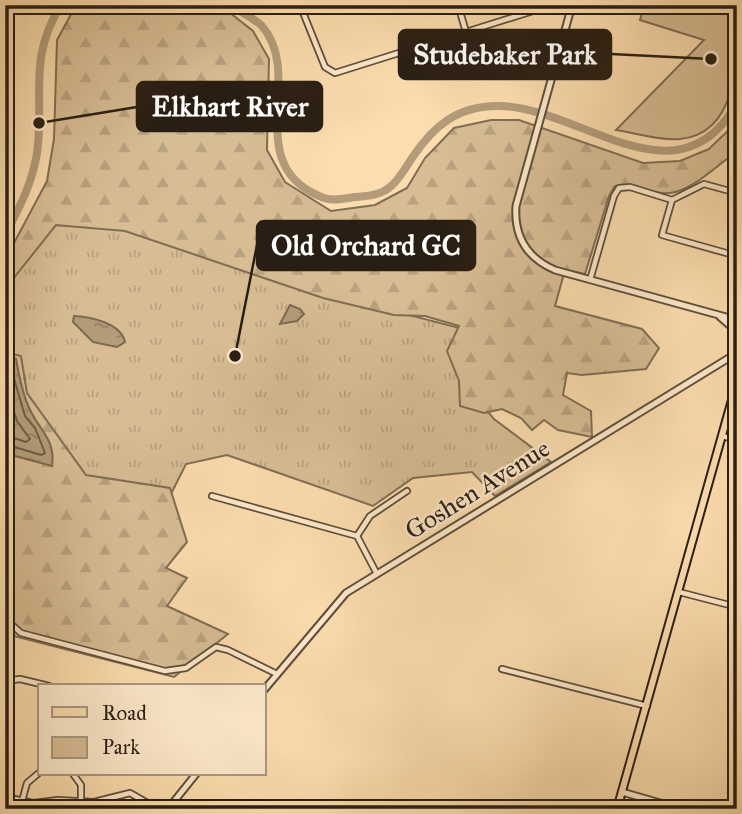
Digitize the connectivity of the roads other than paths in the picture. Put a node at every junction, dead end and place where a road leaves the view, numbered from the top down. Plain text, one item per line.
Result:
1 (300, 5) edge
2 (458, 5) edge
3 (552, 5) edge
4 (572, 5) edge
5 (466, 33) junction
6 (540, 66) dead end
7 (737, 193) edge
8 (672, 200) junction
9 (737, 256) edge
10 (590, 280) junction
11 (720, 317) junction
12 (735, 322) edge
13 (737, 332) edge
14 (737, 353) edge
15 (737, 382) edge
16 (722, 436) junction
17 (737, 440) edge
18 (407, 491) dead end
19 (212, 496) dead end
20 (357, 536) junction
21 (377, 574) junction
22 (678, 592) junction
23 (737, 607) edge
24 (5, 619) edge
25 (502, 669) dead end
26 (277, 674) junction
27 (5, 681) edge
28 (41, 684) edge
29 (266, 688) edge
30 (647, 706) junction
31 (38, 774) edge
32 (75, 776) edge
33 (194, 776) edge
34 (622, 792) junction
35 (5, 797) edge
36 (22, 801) junction
37 (81, 801) junction
38 (158, 809) edge
39 (168, 809) edge
40 (617, 809) edge
41 (681, 809) edge

1 - 5 street
2 - 5 street
3 - 5 street
4 - 10 street
5 - 6 street
7 - 8 street
8 - 9 street
8 - 10 street
10 - 11 street
11 - 12 street
11 - 13 street
14 - 21 street, Goshen Avenue
15 - 16 main road
16 - 17 street
16 - 22 main road
18 - 20 street
19 - 20 street
20 - 21 street
21 - 26 street, Goshen Avenue
22 - 23 street
22 - 30 main road
24 - 26 street
25 - 30 street
26 - 29 street, Goshen Avenue
27 - 28 street
30 - 34 main road
31 - 36 street
32 - 37 street
33 - 39 street
34 - 40 main road
34 - 41 street
35 - 36 street
36 - 37 street
37 - 38 street

